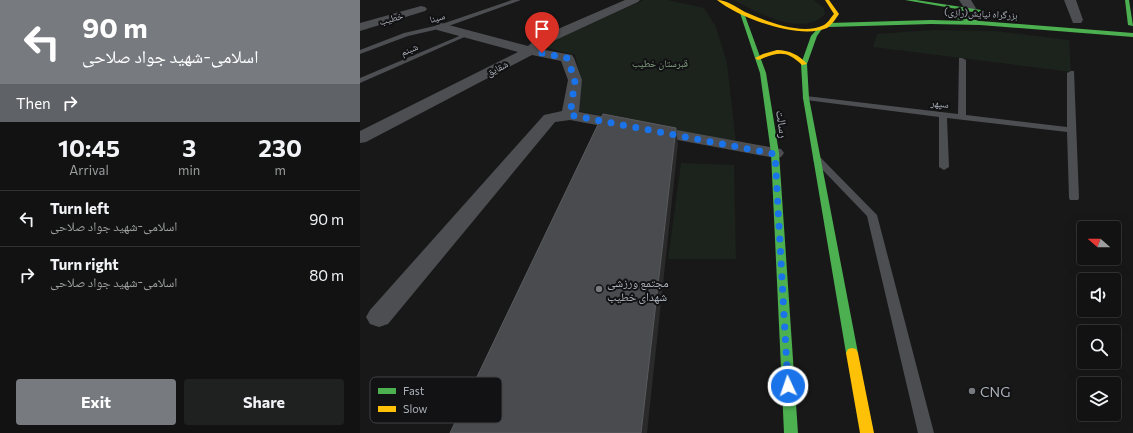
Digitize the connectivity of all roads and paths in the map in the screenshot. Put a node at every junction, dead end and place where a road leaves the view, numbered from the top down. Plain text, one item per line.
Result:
1 (518, 0) edge
2 (634, 0) edge
3 (719, 0) edge
4 (827, 0) edge
5 (907, 0) edge
6 (1070, 0) edge
7 (1127, 0) edge
8 (968, 5) edge
9 (422, 9) dead end
10 (986, 12) dead end
11 (742, 13) junction
12 (1076, 20) dead end
13 (980, 23) junction
14 (828, 25) junction
15 (1130, 25) edge
16 (360, 27) edge
17 (442, 27) junction
18 (819, 29) junction
19 (466, 35) junction
20 (1133, 35) edge
21 (530, 51) junction
22 (360, 52) edge
23 (758, 58) junction
24 (962, 60) dead end
25 (804, 64) junction
26 (1071, 73) dead end
27 (360, 81) edge
28 (806, 98) junction
29 (943, 114) junction
30 (570, 115) junction
31 (962, 116) junction
32 (1071, 130) junction
33 (360, 138) edge
34 (775, 154) junction
35 (816, 157) junction
36 (944, 167) dead end
37 (1074, 198) dead end
38 (379, 317) dead end
39 (791, 433) edge
40 (867, 433) edge
41 (926, 433) edge

1 - 17 lane, سینا
2 - 21 street, شقایق
3 - 11 main road
4 - 14 main road
5 - 8 main road, بزرگراه نیایش(رازی)
6 - 12 street
7 - 15 main road
8 - 10 main road, بزرگراه نیایش(رازی)
8 - 13 main road
9 - 16 street, خطیب
11 - 18 main road
11 - 23 main road, رسالت
13 - 14 main road, بزرگراه نیایش(رازی)
13 - 20 main road, بزرگراه نیایش(رازی)
14 - 18 main road
17 - 19 street
17 - 22 lane, سینا
18 - 25 main road
19 - 21 street
19 - 27 lane, شبنم
21 - 30 street
21 - 33 street, شقایق
23 - 25 main road
23 - 34 main road, رسالت
24 - 31 lane
25 - 28 main road
26 - 32 lane
28 - 29 lane, سپهر
28 - 35 main road
29 - 31 lane, سپهر
29 - 36 lane
30 - 34 street
30 - 38 street
31 - 32 lane, سپهر
32 - 37 lane
34 - 39 main road, رسالت
35 - 40 main road
35 - 41 lane

